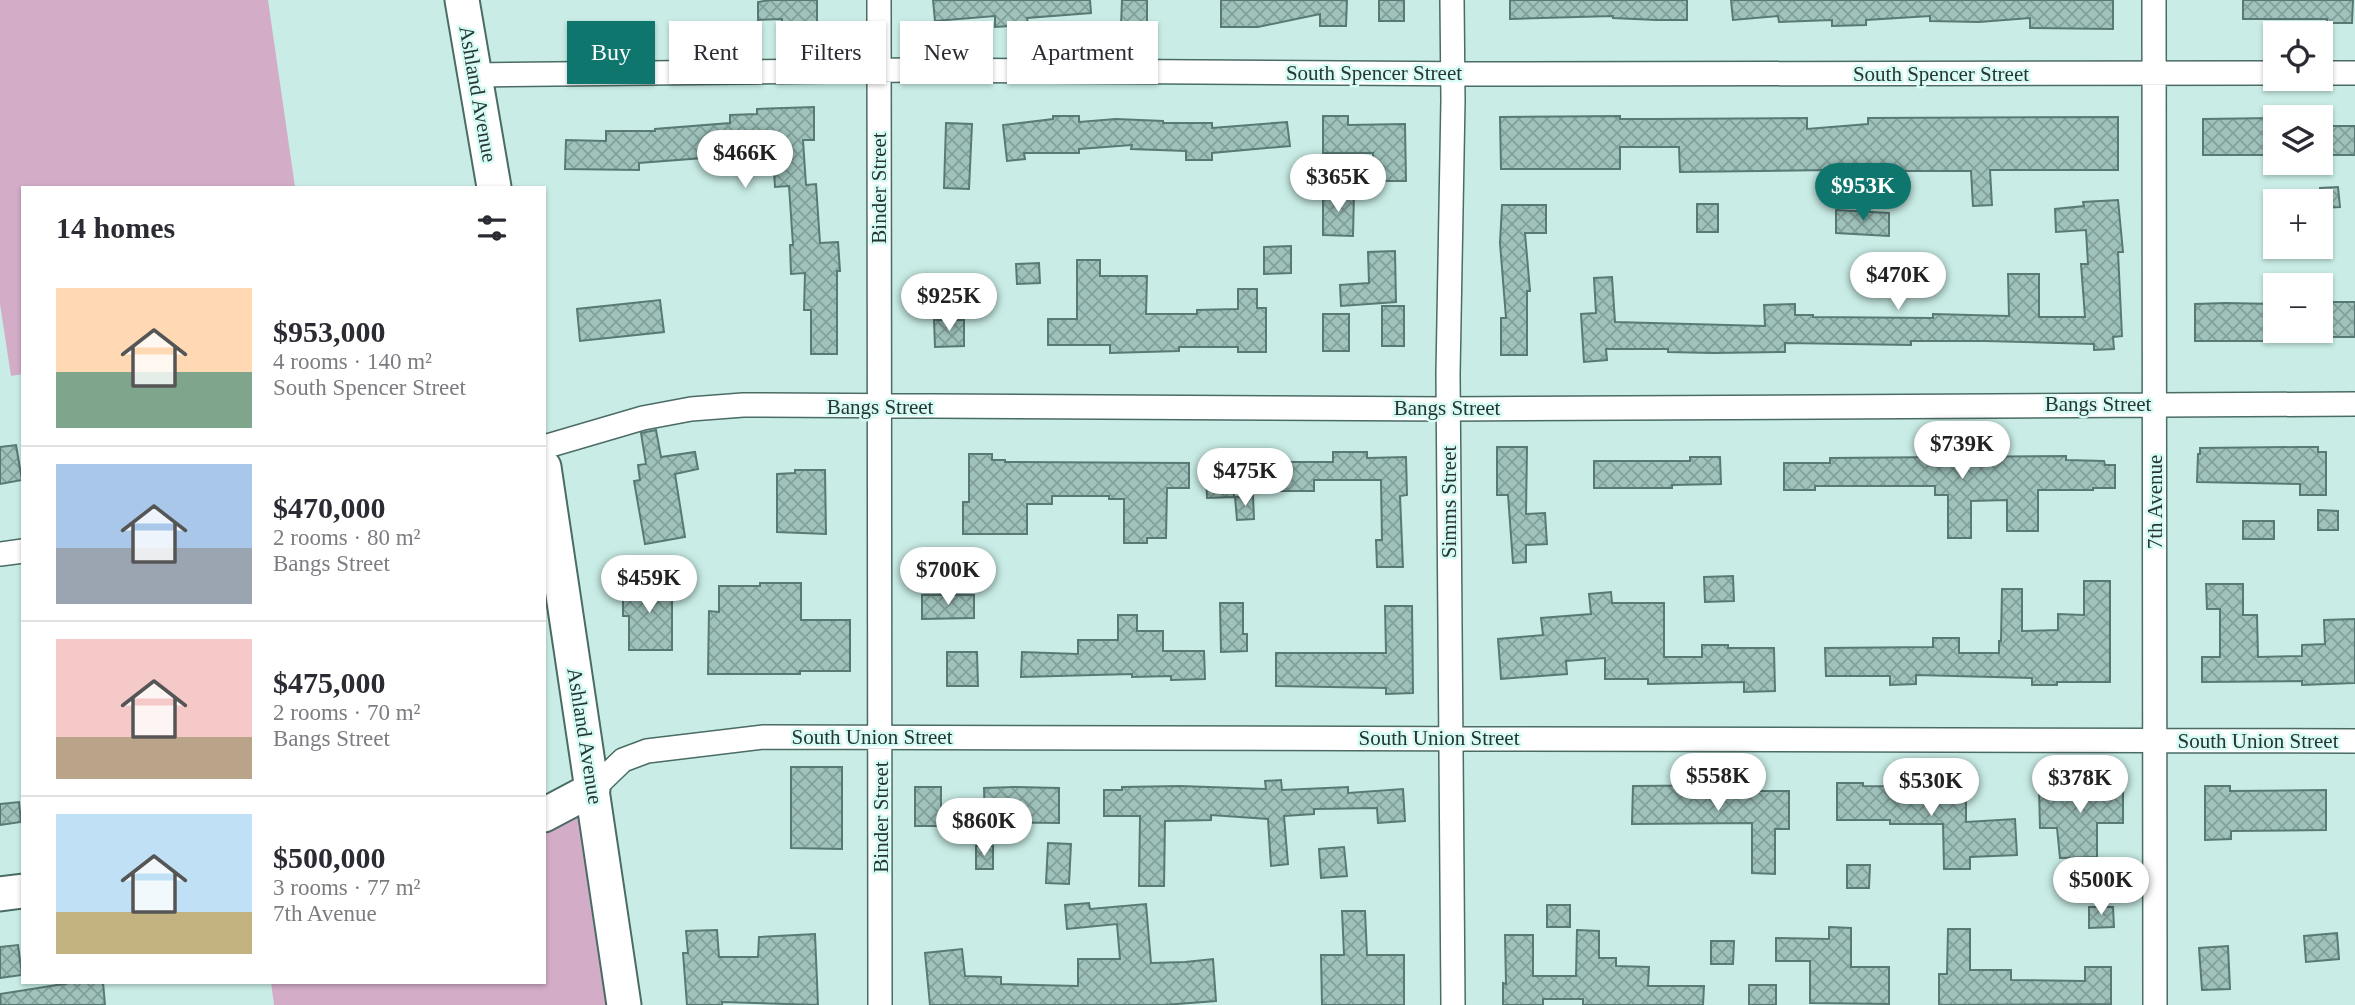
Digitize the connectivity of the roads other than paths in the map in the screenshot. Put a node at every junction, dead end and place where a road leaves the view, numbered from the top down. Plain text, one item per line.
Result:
1 (462, 0) edge
2 (879, 0) edge
3 (1452, 0) edge
4 (2154, 0) edge
5 (879, 21) edge
6 (886, 71) edge
7 (776, 72) edge
8 (1452, 73) junction
9 (2263, 73) edge
10 (2333, 73) edge
11 (2355, 73) edge
12 (2154, 74) junction
13 (473, 75) junction
14 (879, 84) edge
15 (494, 186) edge
16 (2154, 404) junction
17 (2355, 404) edge
18 (880, 407) junction
19 (1448, 409) junction
20 (546, 465) edge
21 (546, 472) edge
22 (21, 551) edge
23 (0, 554) edge
24 (881, 737) junction
25 (1451, 737) junction
26 (2156, 741) junction
27 (2355, 741) edge
28 (593, 789) junction
29 (546, 814) edge
30 (21, 891) edge
31 (0, 894) edge
32 (624, 1005) edge
33 (880, 1005) edge
34 (1453, 1005) edge
35 (2155, 1005) edge

1 - 13 street, Ashland Avenue
2 - 5 street, Binder Street
3 - 8 street, Simms Street
4 - 12 street, 7th Avenue
6 - 8 street, South Spencer Street
7 - 13 street, South Spencer Street
8 - 12 street, South Spencer Street
8 - 19 street, Simms Street
9 - 12 street, South Spencer Street
10 - 11 street
12 - 16 street, 7th Avenue
13 - 15 street, Ashland Avenue
14 - 18 street, Binder Street
16 - 17 street, Bangs Street
16 - 19 street, Bangs Street
16 - 26 street, 7th Avenue
18 - 19 street, Bangs Street
18 - 20 street, Bangs Street
18 - 24 street, Binder Street
19 - 25 street, Simms Street
21 - 28 street, Ashland Avenue
22 - 23 street
24 - 25 street, South Union Street
24 - 28 street, South Union Street
24 - 33 street, Binder Street
25 - 26 street, South Union Street
25 - 34 street, Simms Street
26 - 27 street, South Union Street
26 - 35 street, 7th Avenue
28 - 29 street, South Union Street
28 - 32 street, Ashland Avenue
30 - 31 street

